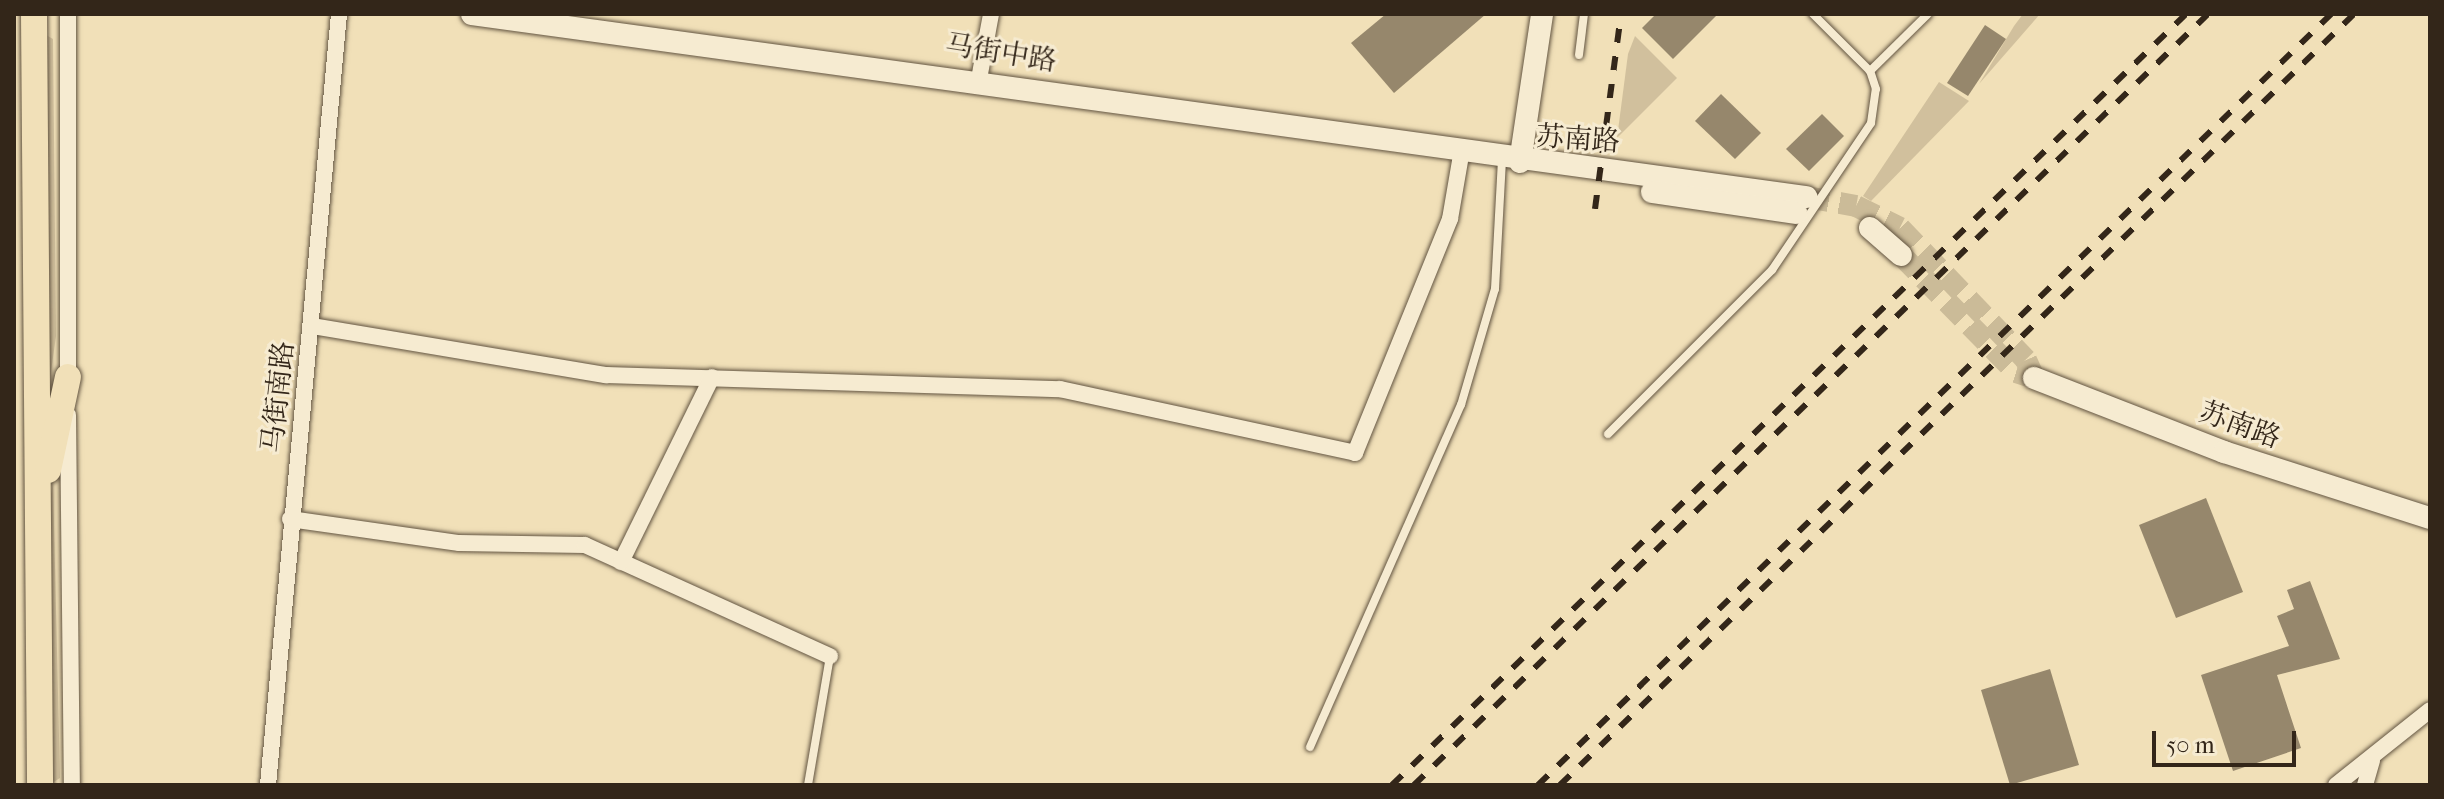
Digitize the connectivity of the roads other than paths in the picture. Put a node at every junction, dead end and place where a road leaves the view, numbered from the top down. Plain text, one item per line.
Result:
1 (34, 14) edge
2 (68, 14) edge
3 (339, 14) edge
4 (472, 14) edge
5 (991, 14) edge
6 (1542, 14) edge
7 (1584, 14) edge
8 (1813, 14) edge
9 (1928, 14) edge
10 (1579, 55) dead end
11 (1870, 71) junction
12 (979, 79) junction
13 (1461, 155) junction
14 (1511, 161) junction
15 (1802, 205) tunnel mouth
16 (1870, 228) dead end
17 (1901, 255) tunnel mouth
18 (312, 326) junction
19 (68, 377) junction
20 (712, 377) junction
21 (2034, 378) dead end
22 (1608, 434) dead end
23 (2430, 518) edge
24 (290, 519) junction
25 (38, 520) junction
26 (621, 562) junction
27 (830, 656) joint
28 (2430, 710) edge
29 (1310, 747) dead end
30 (2372, 760) junction
31 (40, 785) edge
32 (72, 785) edge
33 (268, 785) edge
34 (808, 785) edge
35 (2336, 785) edge
36 (2365, 785) edge

1 - 25 main road
2 - 19 street
3 - 18 street, 马街南路
4 - 12 street, 马街中路
5 - 12 street
6 - 14 street
7 - 10 lane
8 - 11 lane
9 - 11 lane
11 - 22 lane
12 - 13 street, 马街中路
13 - 14 street, 马街中路
13 - 20 street
14 - 15 street, 苏南路
14 - 29 lane
16 - 17 street
18 - 20 street
18 - 24 street, 马街南路
19 - 25 main road
19 - 32 street
20 - 26 street
21 - 23 street, 苏南路
24 - 26 street
24 - 33 street, 马街南路
25 - 31 main road
26 - 27 street
27 - 34 lane
28 - 30 street
30 - 35 street
30 - 36 street

